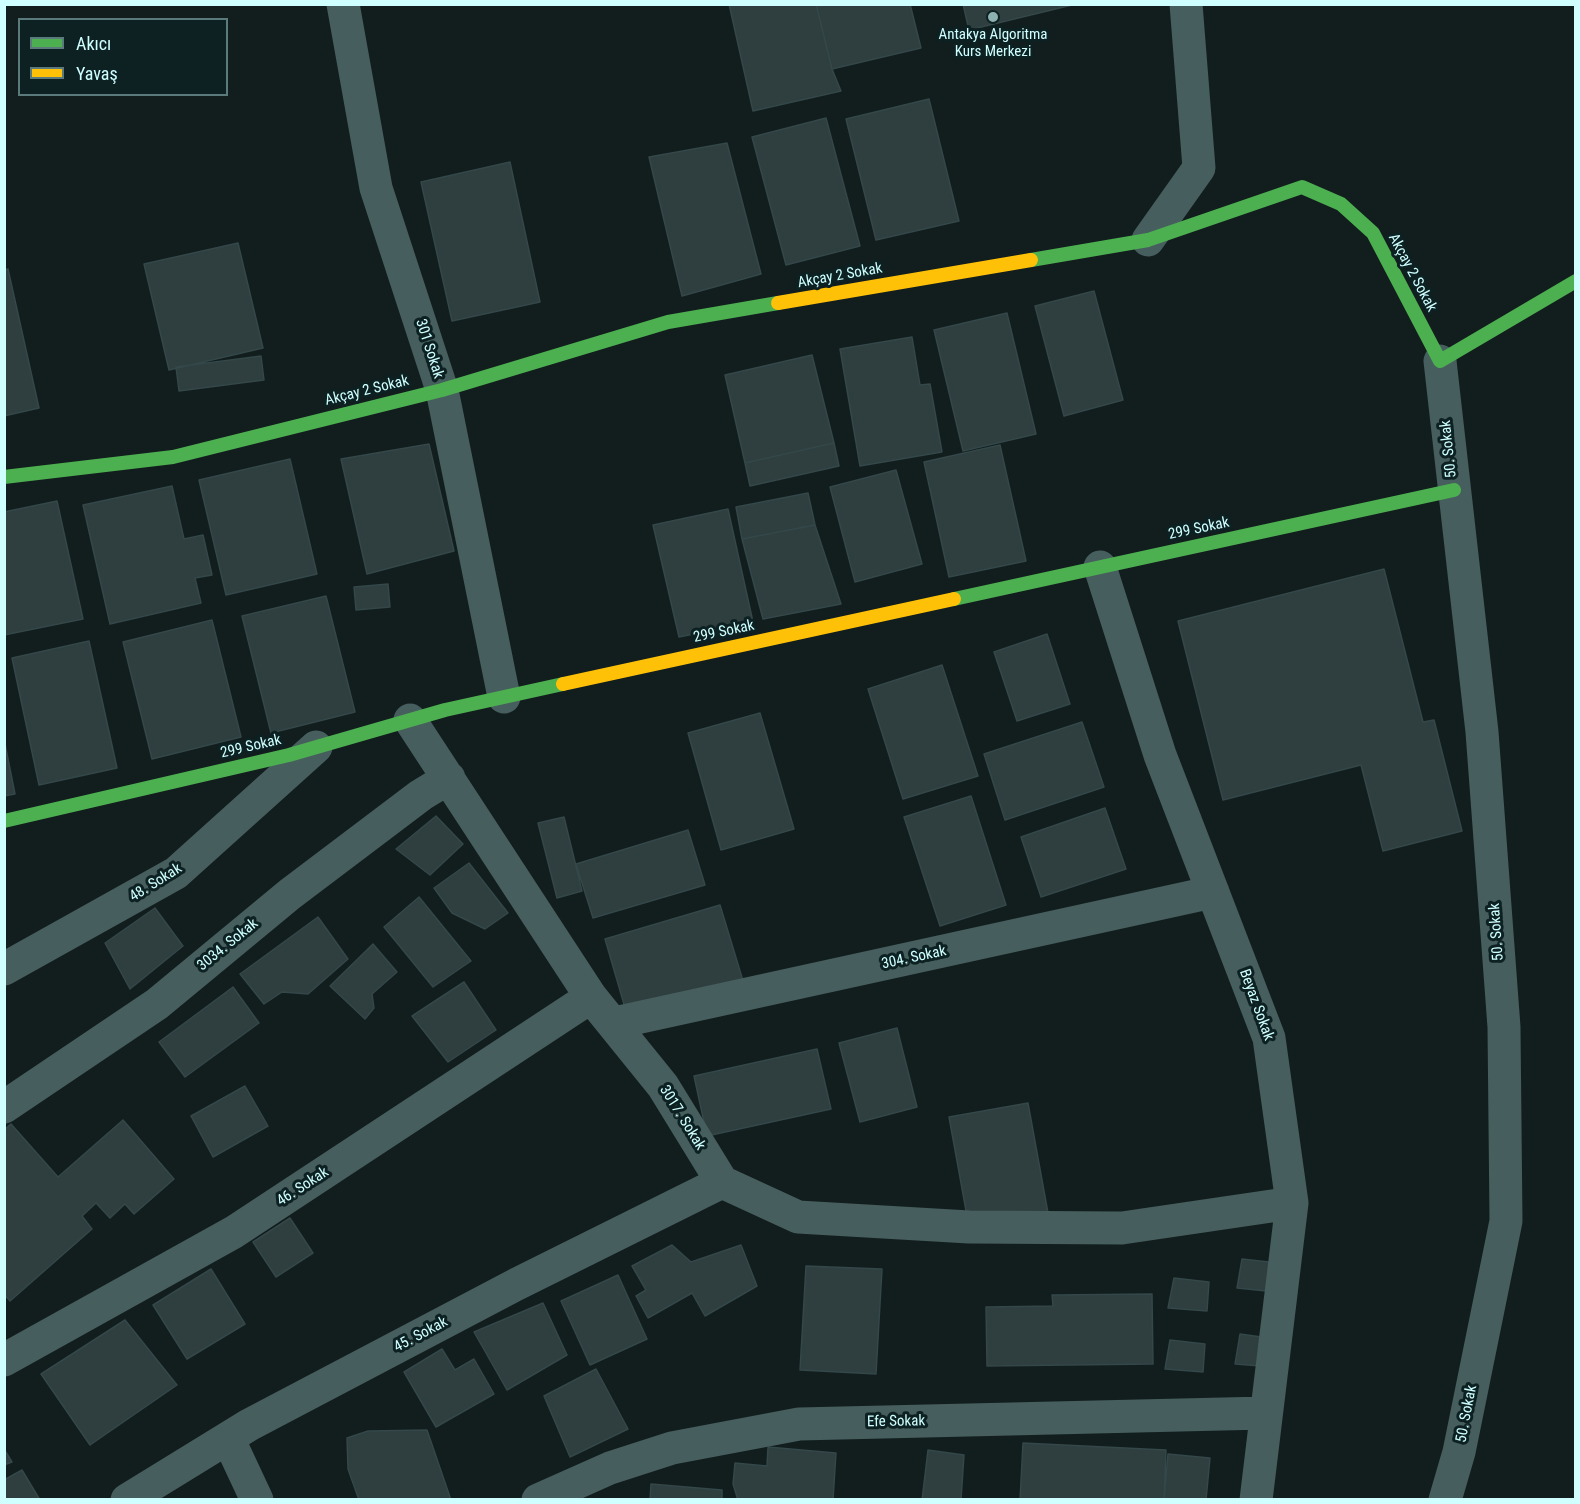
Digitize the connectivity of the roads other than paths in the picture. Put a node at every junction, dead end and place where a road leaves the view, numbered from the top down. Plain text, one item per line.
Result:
1 (343, 4) edge
2 (1186, 4) edge
3 (1148, 240) junction
4 (1575, 281) edge
5 (1440, 361) junction
6 (442, 390) junction
7 (4, 477) edge
8 (1454, 490) junction
9 (1100, 567) junction
10 (504, 697) junction
11 (410, 720) junction
12 (316, 747) junction
13 (449, 778) junction
14 (4, 821) edge
15 (1213, 892) junction
16 (4, 969) edge
17 (591, 997) junction
18 (614, 1023) junction
19 (4, 1107) edge
20 (722, 1182) junction
21 (1292, 1203) junction
22 (4, 1360) edge
23 (1265, 1413) junction
24 (228, 1438) junction
25 (127, 1500) edge
26 (257, 1500) edge
27 (538, 1500) edge
28 (1256, 1500) edge
29 (1444, 1500) edge

1 - 6 street, 301 Sokak
2 - 3 street
3 - 5 street, Akçay 2 Sokak
3 - 6 street, Akçay 2 Sokak
4 - 5 street
5 - 8 street, 50. Sokak
6 - 7 street, Akçay 2 Sokak
6 - 10 street, 301 Sokak
8 - 9 street, 299 Sokak
8 - 29 street, 50. Sokak
9 - 10 street, 299 Sokak
9 - 15 street, Beyaz Sokak
10 - 11 street, 299 Sokak
11 - 12 street, 299 Sokak
11 - 13 street, 3017. Sokak
12 - 14 street, 299 Sokak
12 - 16 street, 48. Sokak
13 - 17 street, 3017. Sokak
13 - 19 street, 3034. Sokak
15 - 18 street, 304. Sokak
15 - 21 street, Beyaz Sokak
17 - 18 street, 3017. Sokak
17 - 22 street, 46. Sokak
18 - 20 street, 3017. Sokak
20 - 21 street
20 - 24 street, 45. Sokak
21 - 23 street, Beyaz Sokak
23 - 27 street, Efe Sokak
23 - 28 street, Beyaz Sokak
24 - 25 street, 45. Sokak
24 - 26 street

